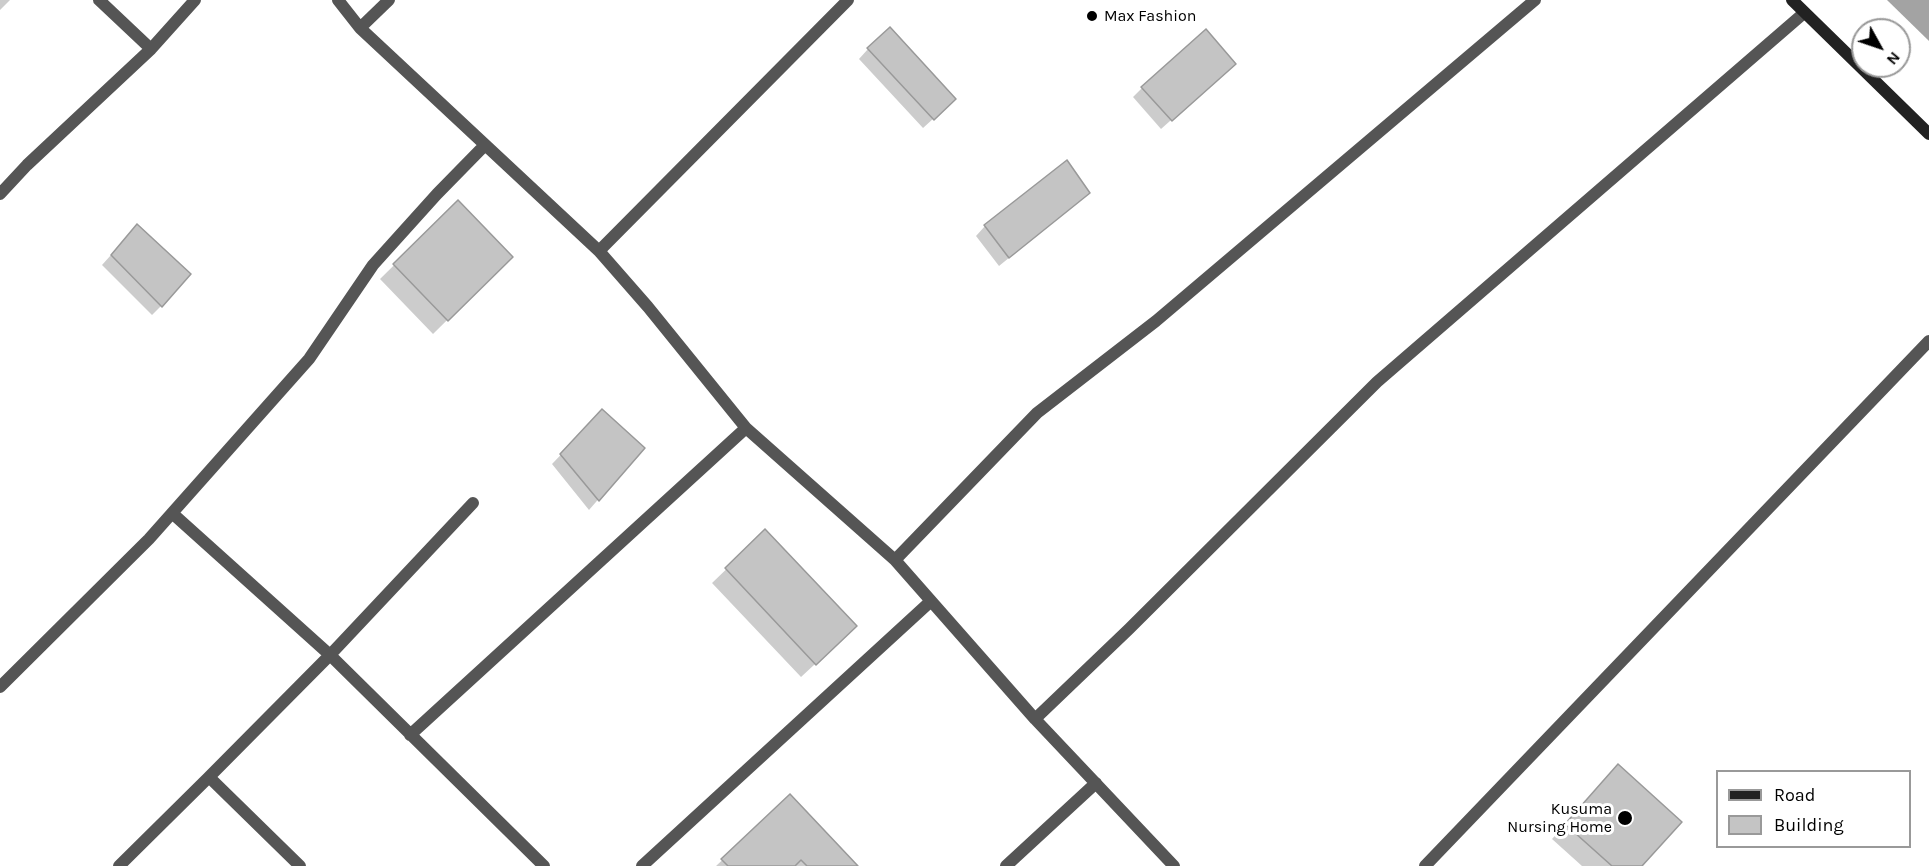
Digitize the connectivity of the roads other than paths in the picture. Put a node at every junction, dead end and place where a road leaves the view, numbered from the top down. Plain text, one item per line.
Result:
1 (99, 0) edge
2 (195, 0) edge
3 (338, 0) edge
4 (389, 0) edge
5 (848, 0) edge
6 (1535, 0) edge
7 (1791, 0) edge
8 (1804, 12) junction
9 (360, 28) junction
10 (151, 50) junction
11 (1929, 134) edge
12 (485, 146) junction
13 (0, 194) edge
14 (599, 251) junction
15 (1929, 341) edge
16 (746, 428) junction
17 (473, 503) dead end
18 (172, 513) junction
19 (895, 560) junction
20 (931, 601) junction
21 (330, 655) junction
22 (0, 687) edge
23 (1035, 719) junction
24 (410, 735) junction
25 (209, 777) junction
26 (1096, 783) junction
27 (119, 866) edge
28 (300, 866) edge
29 (544, 866) edge
30 (642, 866) edge
31 (1006, 866) edge
32 (1174, 866) edge
33 (1425, 866) edge

1 - 10 street
2 - 10 street
3 - 9 street
4 - 9 street
5 - 14 street
6 - 19 street
7 - 8 main road
8 - 11 main road
8 - 23 street
9 - 12 street
10 - 13 street
12 - 14 street
12 - 18 street
14 - 16 street
15 - 33 street
16 - 19 street
16 - 24 street
17 - 21 street
18 - 21 street
18 - 22 street
19 - 20 street
20 - 23 street
20 - 30 street
21 - 24 street
21 - 25 street
23 - 26 street
24 - 29 street
25 - 27 street
25 - 28 street
26 - 31 street
26 - 32 street

